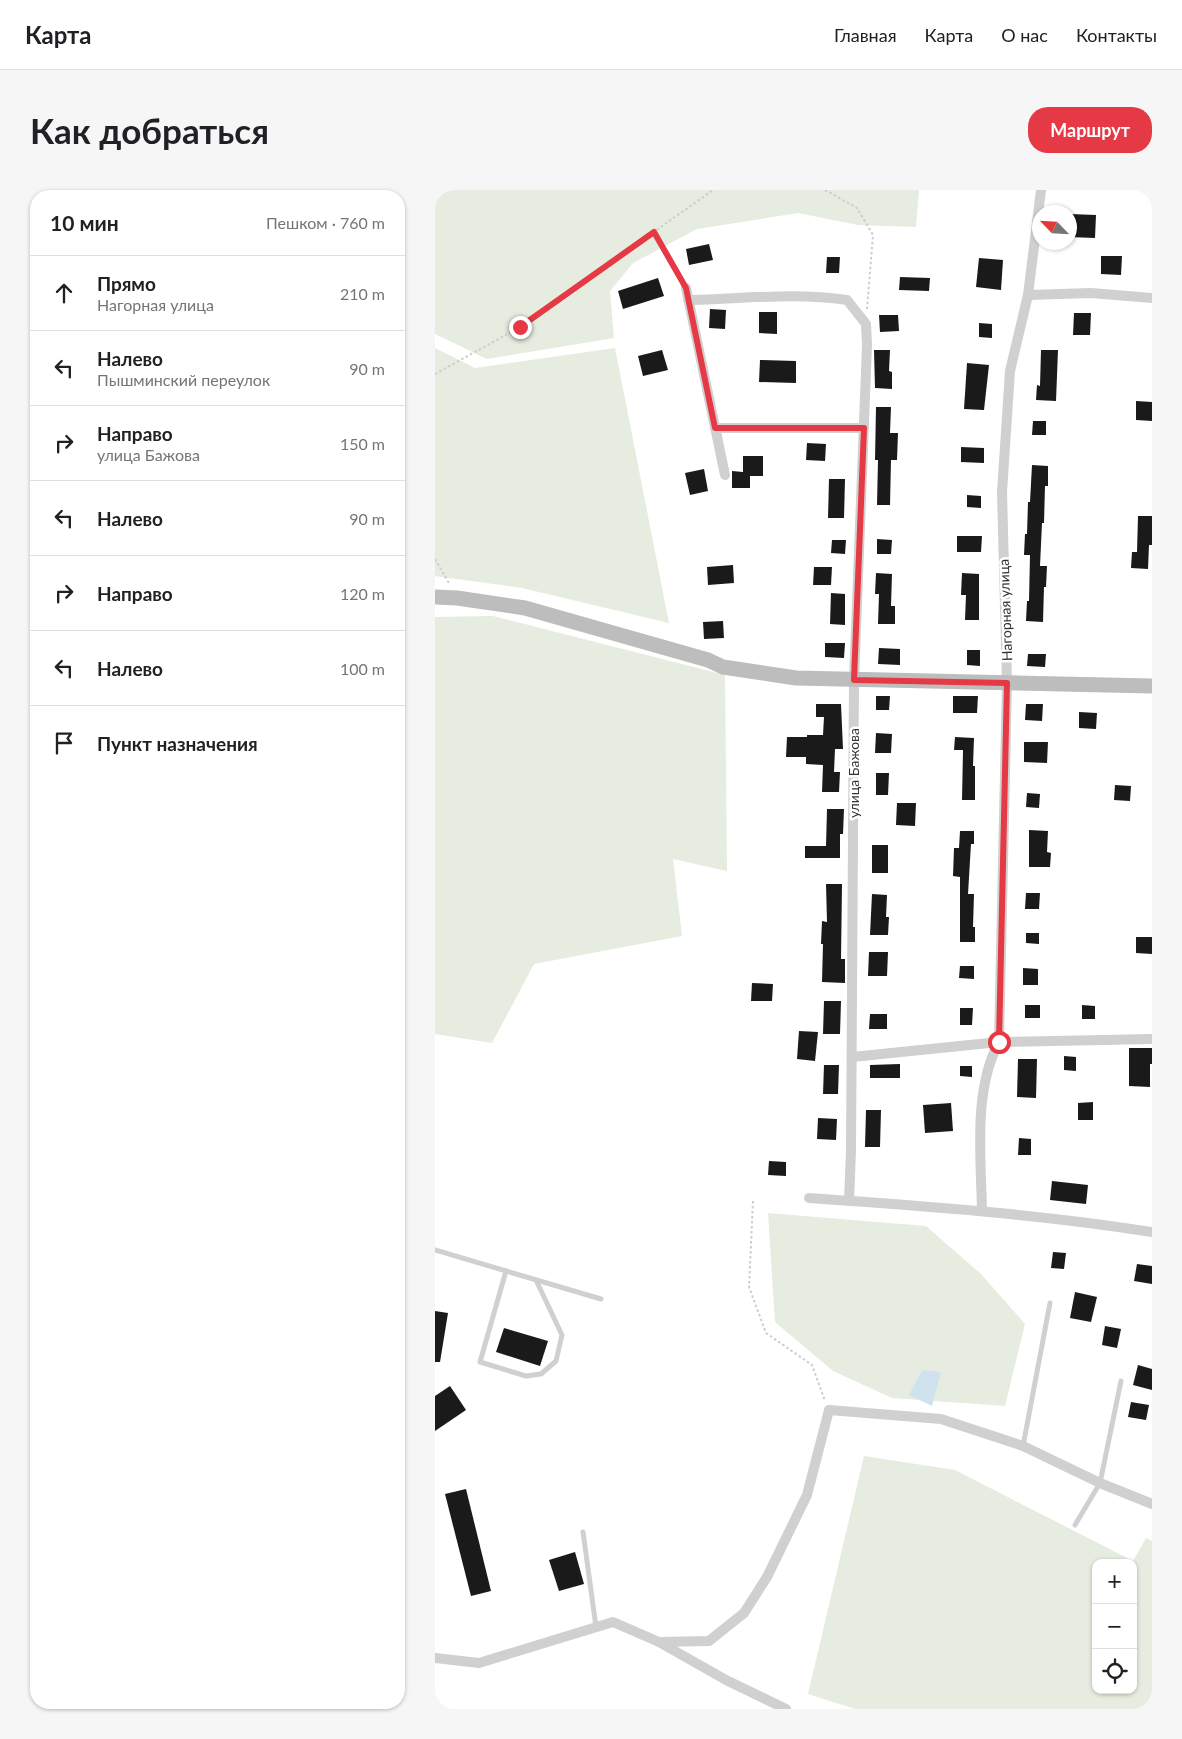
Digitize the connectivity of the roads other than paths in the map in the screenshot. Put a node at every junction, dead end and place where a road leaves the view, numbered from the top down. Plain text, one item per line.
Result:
1 (1041, 190) edge
2 (686, 288) road end
3 (1028, 295) junction
4 (1152, 298) edge
5 (688, 300) junction
6 (715, 428) junction
7 (864, 428) junction
8 (725, 475) dead end
9 (435, 597) edge
10 (854, 680) junction
11 (1007, 683) junction
12 (1152, 686) edge
13 (1152, 1039) edge
14 (999, 1042) junction
15 (852, 1057) junction
16 (809, 1198) dead end
17 (849, 1201) junction
18 (982, 1211) junction
19 (1152, 1232) edge
20 (435, 1250) edge
21 (506, 1271) junction
22 (536, 1280) junction
23 (601, 1299) dead end
24 (1050, 1303) dead end
25 (1121, 1381) dead end
26 (1023, 1446) junction
27 (1100, 1483) junction
28 (1152, 1504) edge
29 (1075, 1525) dead end
30 (583, 1532) dead end
31 (596, 1627) junction
32 (659, 1642) junction
33 (435, 1658) edge
34 (786, 1709) edge

1 - 3 street, Нагорная улица
2 - 5 street
3 - 4 street
3 - 11 street, Нагорная улица
5 - 6 street
5 - 7 street, улица Бажова
6 - 7 street
6 - 8 street
7 - 10 street, улица Бажова
9 - 10 street
10 - 11 street
10 - 15 street, улица Бажова
11 - 12 street
11 - 14 street, Нагорная улица
13 - 14 street
14 - 15 street
14 - 18 street, Нагорная улица
15 - 17 street, улица Бажова
16 - 17 street
17 - 18 street
18 - 19 street
20 - 21 lane
21 - 22 lane
21 - 22 lane
22 - 23 lane
24 - 26 lane
25 - 27 lane
26 - 27 street
26 - 32 street
27 - 28 street
27 - 29 lane
30 - 31 lane
31 - 32 street
31 - 33 street
32 - 34 street

